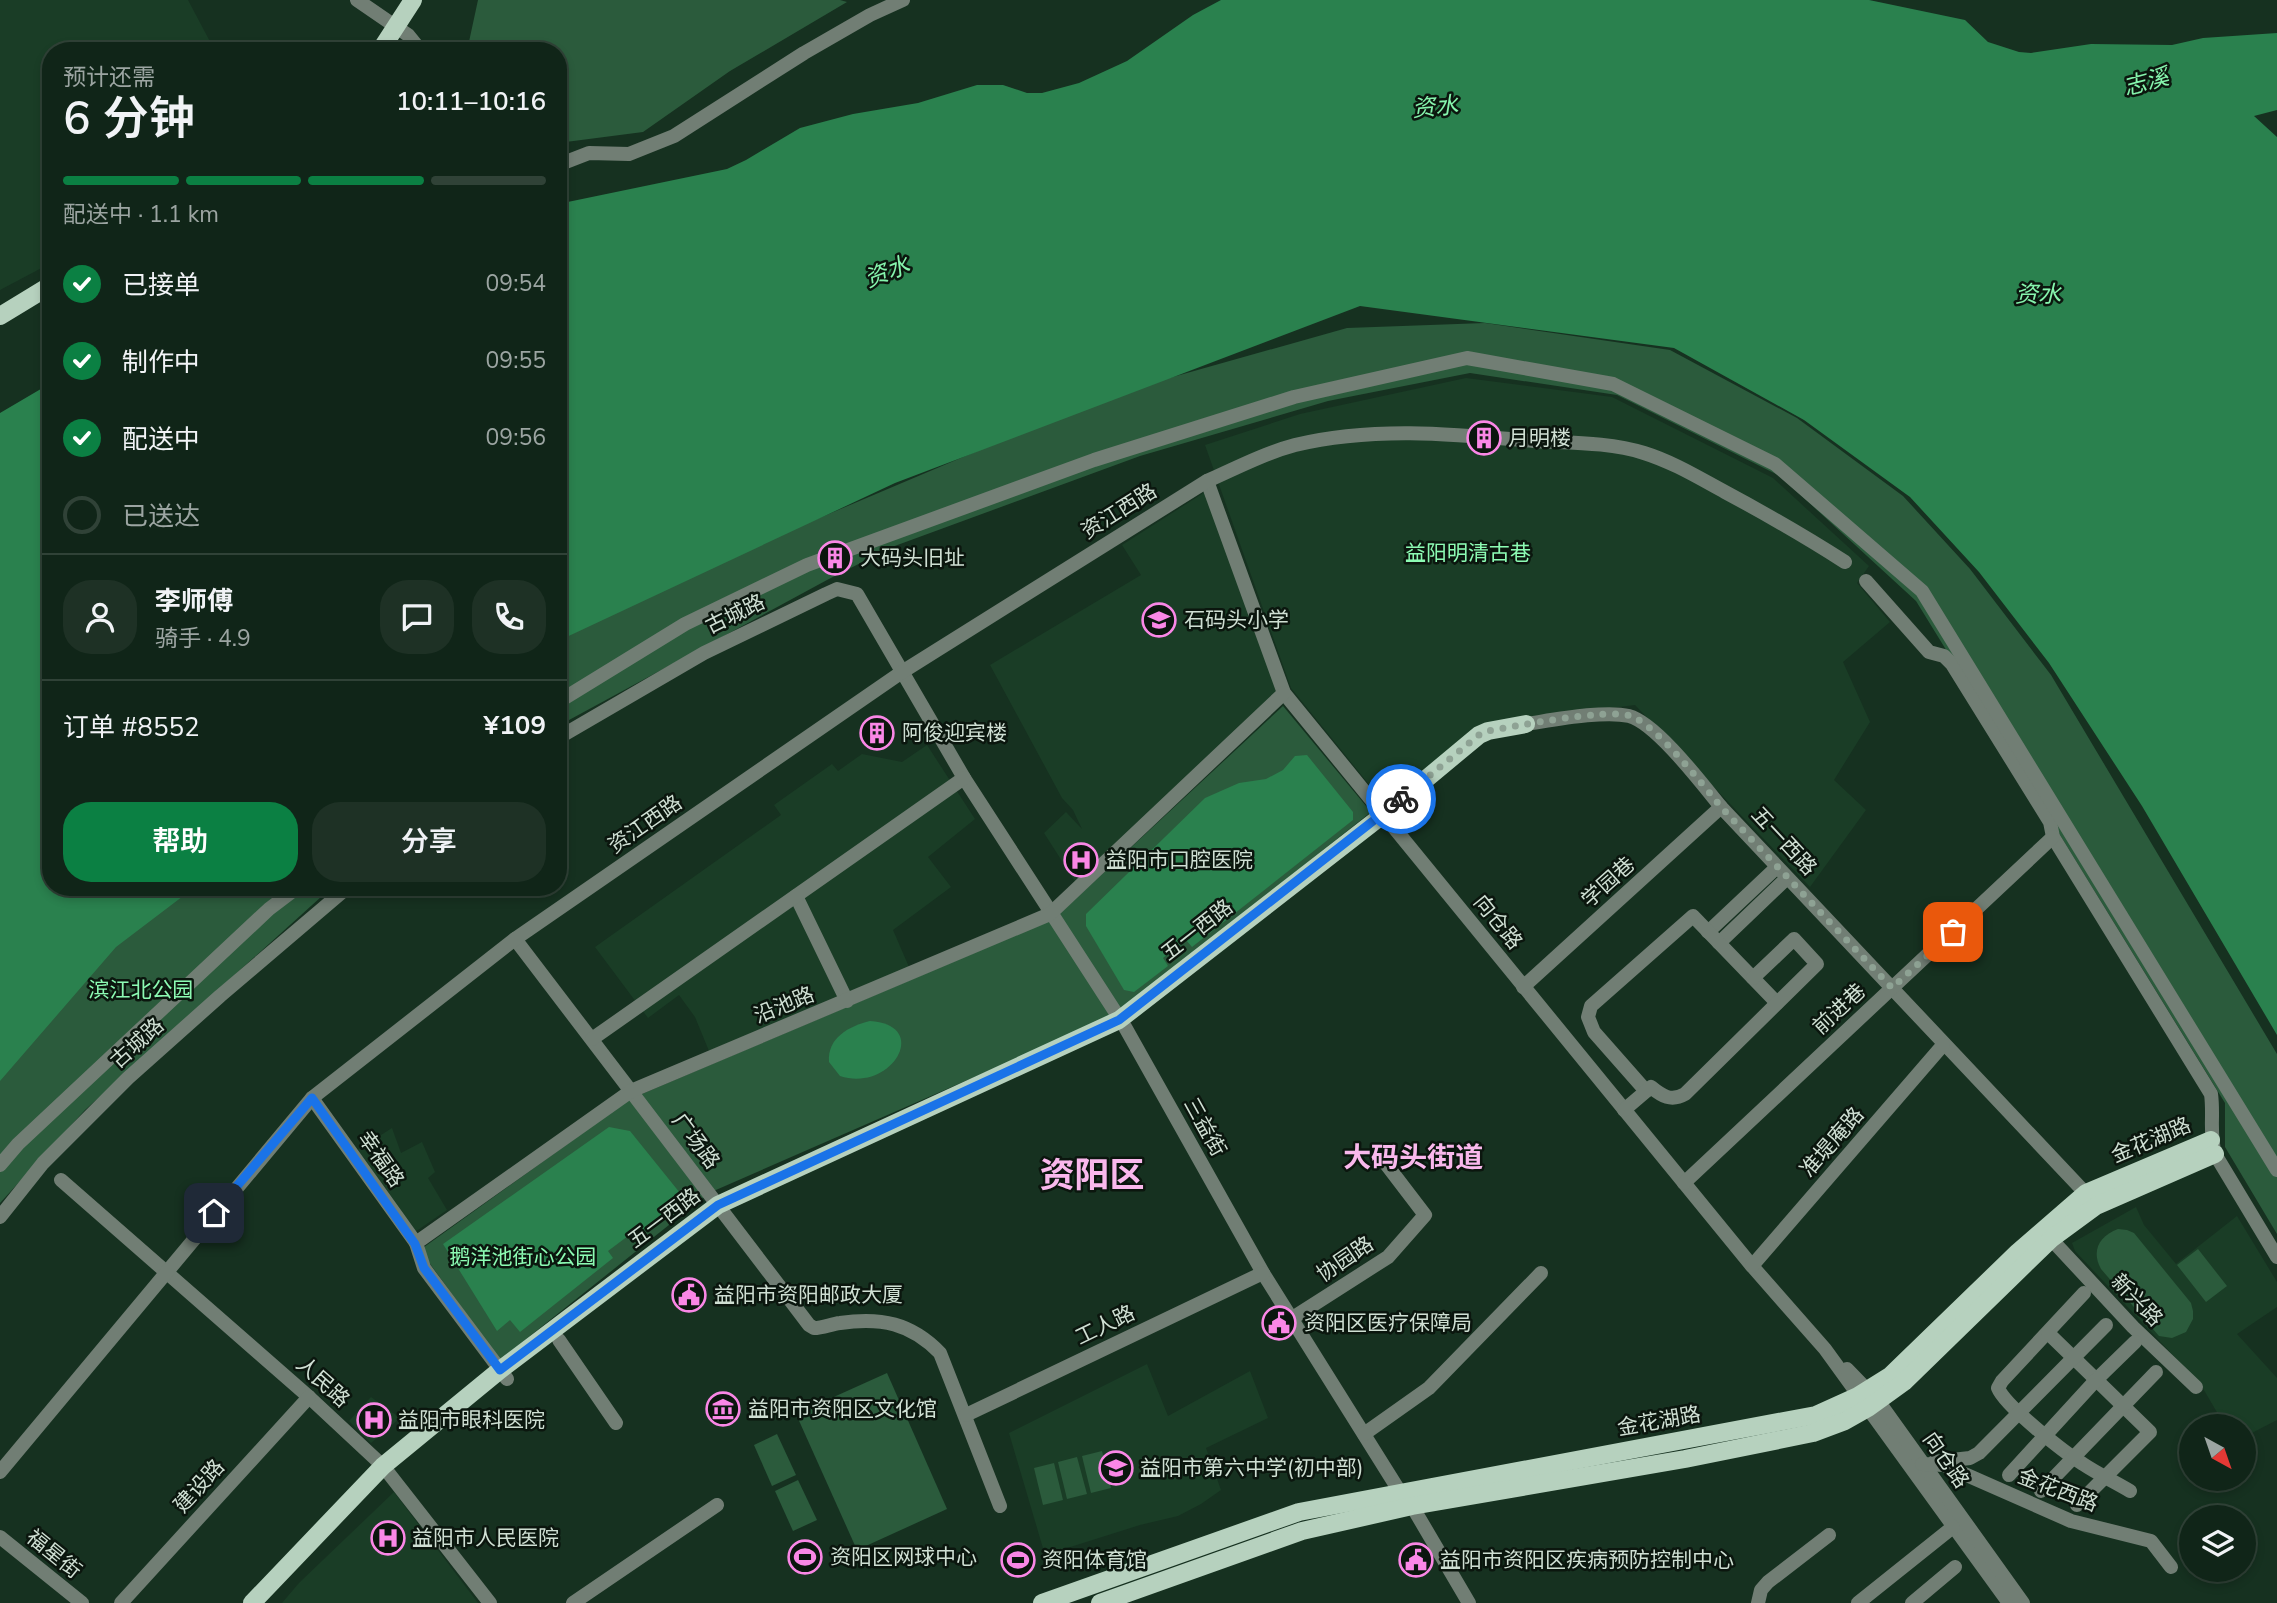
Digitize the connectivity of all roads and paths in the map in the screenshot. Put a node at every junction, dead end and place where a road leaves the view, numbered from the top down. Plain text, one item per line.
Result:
1 (357, 0) edge
2 (413, 0) edge
3 (903, 0) edge
4 (397, 26) junction
5 (386, 42) edge
6 (414, 42) edge
7 (567, 162) edge
8 (42, 290) edge
9 (0, 316) edge
10 (1207, 481) junction
11 (1844, 562) dead end
12 (1866, 581) dead end
13 (902, 672) junction
14 (1284, 693) junction
15 (567, 696) edge
16 (1526, 724) joint
17 (567, 733) edge
18 (964, 778) junction
19 (1721, 807) junction
20 (1386, 818) junction
21 (2053, 837) junction
22 (1782, 872) junction
23 (287, 896) edge
24 (337, 896) edge
25 (796, 897) junction
26 (1051, 914) junction
27 (1708, 932) junction
28 (515, 939) junction
29 (1719, 943) junction
30 (1753, 978) junction
31 (1523, 988) junction
32 (1892, 988) junction
33 (847, 1001) junction
34 (1777, 1003) junction
35 (1122, 1024) junction
36 (592, 1039) junction
37 (1943, 1045) junction
38 (631, 1091) junction
39 (1646, 1091) junction
40 (312, 1098) junction
41 (1624, 1110) junction
42 (2213, 1147) junction
43 (1383, 1160) dead end
44 (0, 1165) edge
45 (2277, 1170) edge
46 (61, 1180) dead end
47 (1684, 1183) junction
48 (2091, 1200) junction
49 (722, 1209) junction
50 (0, 1217) edge
51 (2051, 1240) junction
52 (415, 1244) junction
53 (2277, 1257) edge
54 (1752, 1266) junction
55 (165, 1271) junction
56 (1263, 1273) junction
57 (1541, 1273) dead end
58 (2084, 1293) dead end
59 (1292, 1319) junction
60 (2106, 1325) dead end
61 (2048, 1333) junction
62 (559, 1340) junction
63 (2135, 1342) dead end
64 (2074, 1358) junction
65 (2156, 1371) dead end
66 (503, 1375) junction
67 (2096, 1380) junction
68 (2196, 1387) dead end
69 (309, 1397) junction
70 (1869, 1399) junction
71 (2122, 1406) junction
72 (2019, 1413) junction
73 (966, 1415) junction
74 (616, 1423) dead end
75 (1364, 1434) junction
76 (2046, 1434) junction
77 (2073, 1457) junction
78 (1922, 1464) junction
79 (387, 1471) junction
80 (0, 1472) edge
81 (2009, 1475) dead end
82 (2105, 1477) junction
83 (2041, 1491) dead end
84 (2130, 1491) dead end
85 (1406, 1499) junction
86 (718, 1505) dead end
87 (2077, 1505) dead end
88 (1000, 1506) dead end
89 (1954, 1527) junction
90 (1829, 1535) dead end
91 (0, 1537) edge
92 (1955, 1567) dead end
93 (2171, 1567) dead end
94 (82, 1603) edge
95 (121, 1603) edge
96 (252, 1603) edge
97 (267, 1603) edge
98 (490, 1603) edge
99 (573, 1603) edge
100 (1042, 1603) edge
101 (1100, 1603) edge
102 (1469, 1603) edge
103 (1758, 1603) edge
104 (1858, 1603) edge
105 (1912, 1603) edge
106 (2009, 1603) edge
107 (2023, 1603) edge

1 - 4 street
2 - 4 main road
3 - 7 street
4 - 5 main road
4 - 6 street
8 - 9 main road
10 - 11 street, 资江西路
10 - 13 street, 资江西路
10 - 14 street, 向仓路
12 - 21 street
13 - 17 street, 古城路
13 - 18 street, 三益街
13 - 28 street, 资江西路
14 - 20 street, 向仓路
14 - 26 street, 沿池路
15 - 45 street
16 - 19 street, 五一西路
16 - 20 main road, 五一西路
18 - 25 street
18 - 26 street, 三益街
19 - 22 street, 五一西路
19 - 31 street, 学园巷
20 - 31 street, 向仓路
20 - 35 main road, 五一西路
21 - 32 street, 前进巷
21 - 42 street
22 - 27 street
22 - 29 street
22 - 32 street, 五一西路
23 - 44 street
24 - 50 street, 古城路
25 - 33 street
25 - 36 street
26 - 33 street, 沿池路
26 - 35 street, 三益街
27 - 29 street
27 - 39 street
28 - 36 street, 广场路
28 - 40 street, 资江西路
29 - 30 street
30 - 34 street
30 - 34 street
31 - 41 street, 向仓路
32 - 37 street, 五一西路
32 - 47 street, 前进巷
33 - 38 street, 沿池路
34 - 39 street
35 - 49 main road, 五一西路
35 - 56 street, 三益街
36 - 38 street, 广场路
37 - 48 street, 五一西路
37 - 54 street, 准堤庵路
38 - 49 street, 广场路
38 - 52 street, 沿池路
39 - 41 street
40 - 52 street, 幸福路
40 - 55 street, 资江西路
41 - 47 street, 向仓路
42 - 48 main road
42 - 53 street
43 - 59 street, 协园路
46 - 55 street, 人民路
47 - 54 street, 向仓路
48 - 51 main road
48 - 70 main road
49 - 62 main road
49 - 66 main road, 五一西路
49 - 73 street, 广场路
51 - 68 street, 新兴路
51 - 70 main road
52 - 66 street
54 - 70 street, 向仓路
55 - 69 street, 人民路
55 - 80 street, 资江西路
56 - 59 street, 三益街
56 - 73 street, 工人路
57 - 75 street
58 - 61 street
59 - 75 street, 三益街
60 - 64 street
61 - 64 street
61 - 72 street
62 - 66 main road
62 - 74 street
63 - 67 street
64 - 67 street
64 - 72 street
65 - 71 street
66 - 79 main road, 五一西路
67 - 71 street
67 - 76 street
69 - 79 street, 人民路
69 - 95 street, 建设路
70 - 78 street, 向仓路
70 - 85 main road
70 - 89 street, 向仓路
71 - 77 street
71 - 82 street
72 - 76 street
72 - 78 street
73 - 88 street, 广场路
75 - 85 street, 三益街
76 - 77 street
76 - 81 street
77 - 82 street
77 - 83 street
78 - 93 street, 金花西路
78 - 107 street, 向仓路
79 - 96 main road, 五一西路
79 - 97 main road
79 - 98 street, 人民路
82 - 84 street
82 - 87 street
85 - 100 main road
85 - 101 main road
85 - 102 street, 三益街
86 - 99 street
89 - 104 street
89 - 106 street, 向仓路
90 - 103 street
91 - 94 street, 福星街
92 - 105 street

